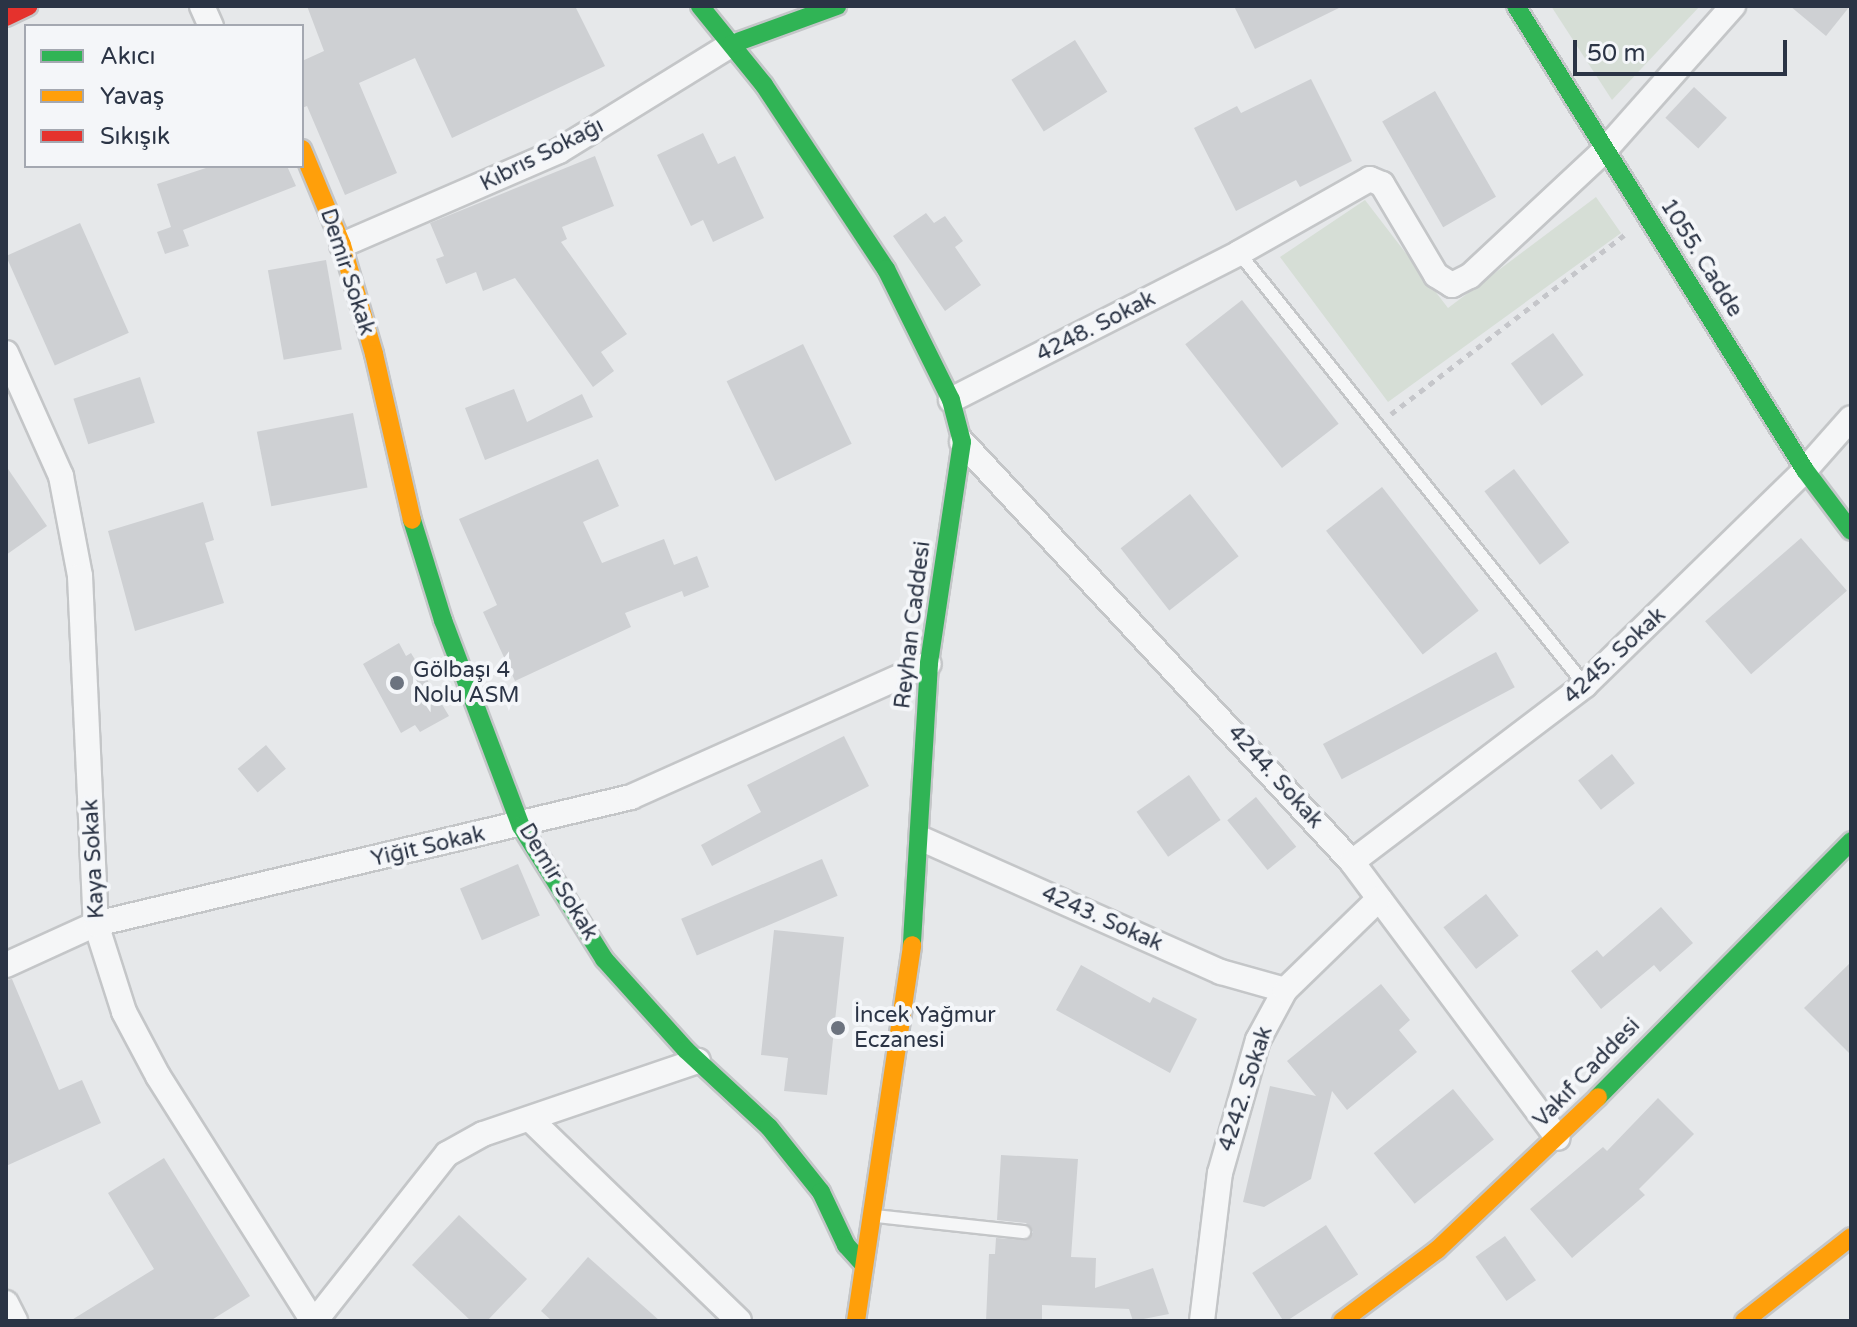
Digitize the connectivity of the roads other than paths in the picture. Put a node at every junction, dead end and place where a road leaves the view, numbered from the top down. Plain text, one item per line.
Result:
1 (29, 6) edge
2 (700, 6) edge
3 (837, 6) edge
4 (1516, 6) edge
5 (1733, 6) edge
6 (6, 17) edge
7 (732, 44) junction
8 (1605, 150) junction
9 (304, 154) edge
10 (342, 245) junction
11 (1239, 253) junction
12 (6, 353) edge
13 (951, 400) junction
14 (1851, 418) edge
15 (962, 442) junction
16 (1805, 470) junction
17 (1851, 531) edge
18 (929, 664) junction
19 (1585, 685) junction
20 (521, 826) junction
21 (922, 839) junction
22 (1851, 841) edge
23 (1352, 862) junction
24 (1379, 899) junction
25 (96, 924) junction
26 (6, 965) edge
27 (1285, 990) junction
28 (698, 1061) junction
29 (531, 1120) junction
30 (1558, 1138) junction
31 (869, 1216) junction
32 (1024, 1232) dead end
33 (1851, 1237) edge
34 (862, 1263) junction
35 (6, 1303) edge
36 (15, 1321) edge
37 (314, 1321) edge
38 (739, 1321) edge
39 (856, 1321) edge
40 (1202, 1321) edge
41 (1342, 1321) edge
42 (1744, 1321) edge

1 - 6 street
2 - 7 street, Reyhan Caddesi
3 - 7 street
4 - 8 street, 1055. Cadde
5 - 8 street
7 - 10 street, Kıbrıs Sokağı
7 - 13 street, Reyhan Caddesi
8 - 11 street, 4248. Sokak
8 - 16 street, 1055. Cadde
9 - 10 street, Demir Sokak
10 - 20 street, Demir Sokak
11 - 13 street, 4248. Sokak
11 - 19 lane
12 - 25 street, Kaya Sokak
13 - 15 street, Reyhan Caddesi
14 - 16 street, 4245. Sokak
15 - 18 street, Reyhan Caddesi
15 - 23 street, 4244. Sokak
16 - 17 street, 1055. Cadde
16 - 19 street, 4245. Sokak
18 - 20 street, Yiğit Sokak
18 - 21 street, Reyhan Caddesi
19 - 23 street, 4245. Sokak
20 - 25 street, Yiğit Sokak
20 - 28 street, Demir Sokak
21 - 27 street, 4243. Sokak
21 - 31 street, Reyhan Caddesi
22 - 30 street, Vakıf Caddesi
23 - 24 street, 4244. Sokak
24 - 27 street, 4242. Sokak
24 - 30 street, 4244. Sokak
25 - 26 street, Yiğit Sokak
25 - 37 street, Kaya Sokak
27 - 40 street, 4242. Sokak
28 - 29 street
28 - 34 street, Demir Sokak
29 - 37 street
29 - 38 street
30 - 41 street, Vakıf Caddesi
31 - 32 lane
31 - 34 street, Reyhan Caddesi
33 - 42 street
34 - 39 street, Reyhan Caddesi
35 - 36 street

